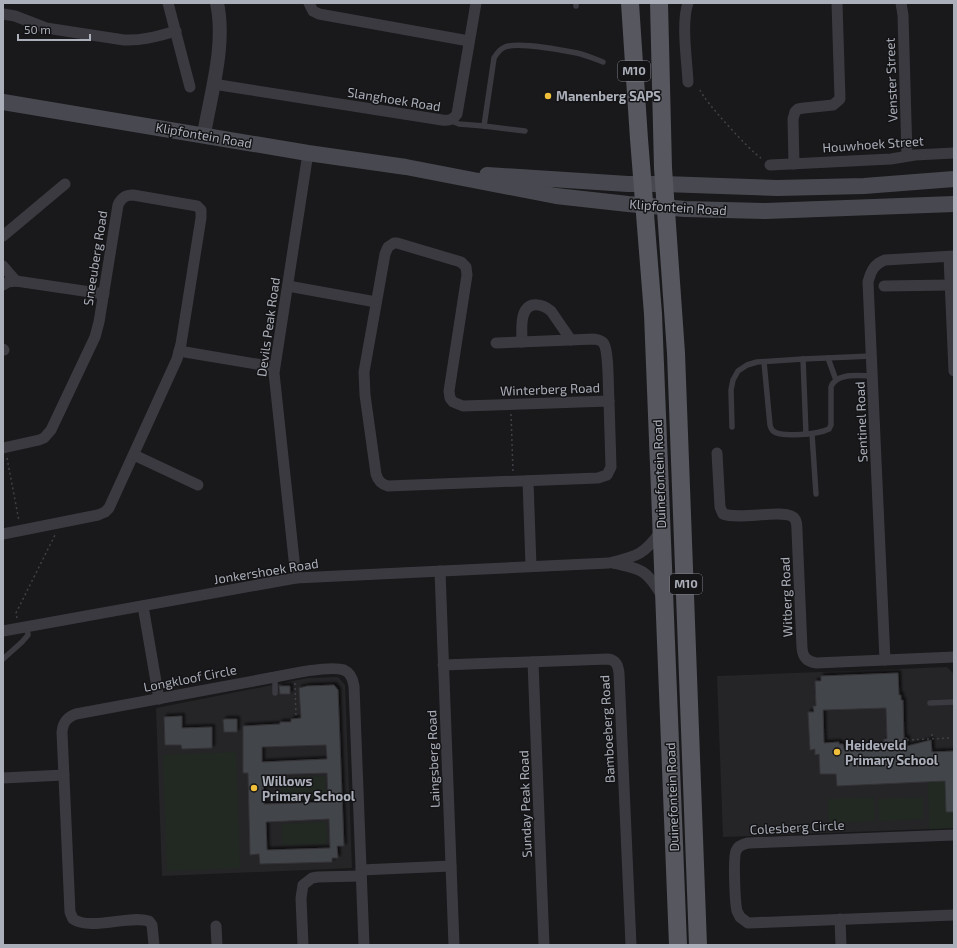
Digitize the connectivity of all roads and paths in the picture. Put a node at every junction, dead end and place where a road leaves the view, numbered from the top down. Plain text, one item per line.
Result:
1 (168, 3) edge
2 (217, 3) edge
3 (309, 3) edge
4 (476, 3) edge
5 (630, 3) edge
6 (659, 3) edge
7 (688, 3) edge
8 (837, 3) edge
9 (901, 3) edge
10 (3, 14) edge
11 (176, 31) junction
12 (469, 41) junction
13 (603, 62) dead end
14 (688, 82) dead end
15 (213, 84) junction
16 (190, 86) dead end
17 (700, 90) dead end
18 (3, 102) edge
19 (449, 120) junction
20 (484, 126) junction
21 (525, 131) dead end
22 (204, 134) junction
23 (308, 153) junction
24 (954, 153) edge
25 (907, 156) junction
26 (768, 162) joint
27 (794, 164) junction
28 (406, 167) junction
29 (954, 179) edge
30 (65, 184) dead end
31 (643, 184) junction
32 (664, 184) junction
33 (954, 204) edge
34 (645, 206) junction
35 (667, 207) junction
36 (3, 236) edge
37 (952, 257) edge
38 (3, 266) edge
39 (16, 281) junction
40 (950, 284) junction
41 (3, 285) edge
42 (288, 286) junction
43 (884, 286) dead end
44 (104, 294) junction
45 (376, 302) junction
46 (571, 340) junction
47 (496, 342) dead end
48 (522, 342) junction
49 (179, 351) junction
50 (872, 356) junction
51 (828, 358) junction
52 (803, 359) junction
53 (764, 362) junction
54 (274, 367) junction
55 (954, 372) edge
56 (873, 376) junction
57 (836, 380) junction
58 (609, 401) junction
59 (511, 410) dead end
60 (732, 427) dead end
61 (809, 434) junction
62 (4, 451) edge
63 (717, 454) dead end
64 (134, 455) junction
65 (514, 476) dead end
66 (528, 482) junction
67 (198, 485) dead end
68 (816, 494) dead end
69 (20, 525) dead end
70 (57, 529) dead end
71 (661, 531) junction
72 (3, 534) edge
73 (609, 563) junction
74 (531, 566) junction
75 (440, 571) junction
76 (296, 578) junction
77 (664, 598) junction
78 (143, 606) junction
79 (22, 625) junction
80 (3, 631) edge
81 (954, 657) edge
82 (3, 659) edge
83 (884, 660) junction
84 (534, 662) junction
85 (443, 665) junction
86 (275, 677) junction
87 (294, 679) dead end
88 (275, 693) dead end
89 (159, 699) junction
90 (954, 702) edge
91 (930, 703) dead end
92 (296, 718) dead end
93 (932, 734) dead end
94 (951, 738) dead end
95 (932, 739) junction
96 (907, 740) dead end
97 (64, 775) junction
98 (3, 778) edge
99 (954, 835) edge
100 (451, 866) junction
101 (361, 873) junction
102 (954, 915) edge
103 (840, 919) junction
104 (216, 926) dead end
105 (154, 945) edge
106 (217, 945) edge
107 (303, 945) edge
108 (364, 945) edge
109 (454, 945) edge
110 (544, 945) edge
111 (631, 945) edge
112 (678, 945) edge
113 (698, 945) edge
114 (841, 945) edge

1 - 11 street
2 - 15 street
3 - 12 street
4 - 12 street, Slanghoek Road
5 - 31 main road, Duinefontein Road / M10
6 - 32 main road, Duinefontein Road / M10
7 - 14 street
8 - 27 street
9 - 25 street, Venster Street
10 - 11 street
11 - 16 street
12 - 19 street, Slanghoek Road
13 - 20 lane
15 - 19 street, Slanghoek Road
15 - 22 street
17 - 26 path
18 - 22 main road, Klipfontein Road
19 - 20 lane
20 - 21 lane
22 - 23 main road, Klipfontein Road
23 - 28 main road, Klipfontein Road
23 - 42 street, Devils Peak Road
24 - 25 street, Houwhoek Street
25 - 27 street, Houwhoek Street
26 - 27 street, Houwhoek Street
28 - 31 main road, Klipfontein Road
28 - 34 main road, Klipfontein Road
29 - 32 main road, Klipfontein Road
30 - 36 street
31 - 32 main road, Klipfontein Road
31 - 34 main road, Duinefontein Road / M10
32 - 35 main road, Duinefontein Road / M10
33 - 35 main road, Klipfontein Road
34 - 35 main road, Klipfontein Road
34 - 71 main road, Duinefontein Road / M10
35 - 113 main road, Duinefontein Road / M10
37 - 40 street
37 - 50 street, Sentinel Road
38 - 39 street
39 - 41 street
39 - 44 street
40 - 43 street
40 - 55 street
42 - 45 street
42 - 54 street, Devils Peak Road
44 - 49 street, Sneeuberg Road
44 - 62 street, Sneeuberg Road
45 - 58 street, Winterberg Road
45 - 66 street, Winterberg Road
46 - 48 street
46 - 48 street
46 - 58 street
47 - 48 street
49 - 54 street
49 - 64 street, Sneeuberg Road
50 - 51 lane
50 - 56 street, Sentinel Road
51 - 52 lane
51 - 57 lane
52 - 53 lane
52 - 61 lane
53 - 60 lane
53 - 61 lane
54 - 76 street, Devils Peak Road
56 - 57 lane
56 - 83 street, Sentinel Road
57 - 61 lane
58 - 66 street, Winterberg Road
59 - 65 path
61 - 68 lane
62 - 69 path
63 - 83 street, Witberg Road
64 - 67 street
64 - 72 street, Sneeuberg Road
66 - 74 street
70 - 79 path
71 - 73 street, Jonkershoek Road
71 - 77 main road, Duinefontein Road / M10
73 - 74 street, Jonkershoek Road
73 - 77 street, Jonkershoek Road
74 - 75 street, Jonkershoek Road
75 - 76 street, Jonkershoek Road
75 - 85 street, Laingsberg Road
76 - 78 street, Jonkershoek Road
77 - 112 main road, Duinefontein Road / M10
78 - 79 street, Jonkershoek Road
78 - 89 street
79 - 80 street, Jonkershoek Road
79 - 82 lane
81 - 83 street, Witberg Road
84 - 85 street, Bamboeberg Road
84 - 110 street, Sunday Peak Road
84 - 111 street, Bamboeberg Road
85 - 100 street, Laingsberg Road
86 - 88 lane
86 - 89 street, Longkloof Circle
86 - 101 street, Longkloof Circle
87 - 92 path
89 - 97 street, Longkloof Circle
90 - 91 lane
93 - 95 path
94 - 95 path
95 - 96 path
97 - 98 street
97 - 105 street, Longkloof Circle
99 - 103 street, Colesberg Circle
100 - 101 street
100 - 109 street, Laingsberg Road
101 - 107 street
101 - 108 street, Longkloof Circle
102 - 103 street, Colesberg Circle
103 - 114 street
104 - 106 street

